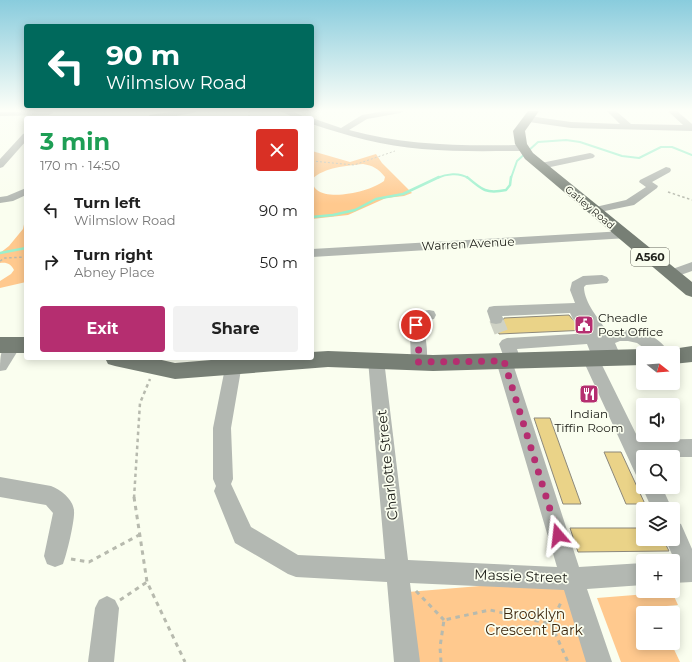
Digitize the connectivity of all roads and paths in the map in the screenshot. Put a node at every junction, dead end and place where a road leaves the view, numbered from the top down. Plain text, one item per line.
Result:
1 (21, 142) edge
2 (390, 142) edge
3 (520, 142) edge
4 (409, 145) junction
5 (530, 156) junction
6 (590, 156) dead end
7 (314, 161) edge
8 (0, 165) edge
9 (666, 170) dead end
10 (668, 192) dead end
11 (24, 193) edge
12 (0, 200) edge
13 (692, 200) edge
14 (595, 210) junction
15 (624, 235) junction
16 (314, 253) edge
17 (24, 257) edge
18 (0, 260) edge
19 (692, 266) edge
20 (672, 274) junction
21 (602, 280) dead end
22 (692, 291) edge
23 (429, 315) dead end
24 (578, 315) tunnel mouth
25 (496, 318) dead end
26 (13, 345) edge
27 (653, 346) edge
28 (599, 348) junction
29 (507, 350) junction
30 (692, 354) edge
31 (680, 355) edge
32 (636, 356) edge
33 (314, 359) edge
34 (124, 360) edge
35 (297, 360) edge
36 (376, 360) junction
37 (235, 362) edge
38 (418, 362) junction
39 (0, 365) edge
40 (156, 367) junction
41 (692, 448) edge
42 (634, 449) junction
43 (636, 453) edge
44 (0, 487) edge
45 (139, 535) junction
46 (677, 546) edge
47 (55, 556) joint
48 (398, 571) junction
49 (685, 571) edge
50 (636, 574) edge
51 (572, 579) junction
52 (147, 582) junction
53 (107, 608) joint
54 (444, 620) junction
55 (100, 662) edge
56 (185, 662) edge
57 (407, 662) edge
58 (441, 662) edge
59 (568, 662) edge
60 (599, 662) edge

1 - 8 street
2 - 4 street
3 - 5 main road
4 - 5 street
4 - 7 path
5 - 6 street
5 - 14 main road, Gatley Road / A560
9 - 14 street
10 - 13 path
11 - 12 street
14 - 15 main road, Gatley Road / A560
15 - 16 street, Warren Avenue
15 - 20 main road, Gatley Road / A560
17 - 18 path
19 - 20 street
20 - 22 main road, Gatley Road / A560
21 - 28 street
23 - 38 street
24 - 25 street
26 - 39 street
27 - 28 street
28 - 29 main road
28 - 32 main road
28 - 42 street
29 - 38 main road
29 - 51 street
30 - 31 main road
33 - 36 main road
34 - 40 main road
35 - 37 main road
36 - 38 main road
36 - 48 street, Charlotte Street
37 - 40 main road
37 - 48 street, Massie Street
40 - 45 path
41 - 42 street
42 - 43 street
44 - 47 street
45 - 47 path
45 - 52 path
46 - 49 street
48 - 51 street, Massie Street
48 - 54 path
48 - 57 street, Charlotte Street
50 - 51 street, Massie Street
51 - 60 street
52 - 53 path
52 - 56 path
53 - 55 street
54 - 58 path
54 - 59 path

